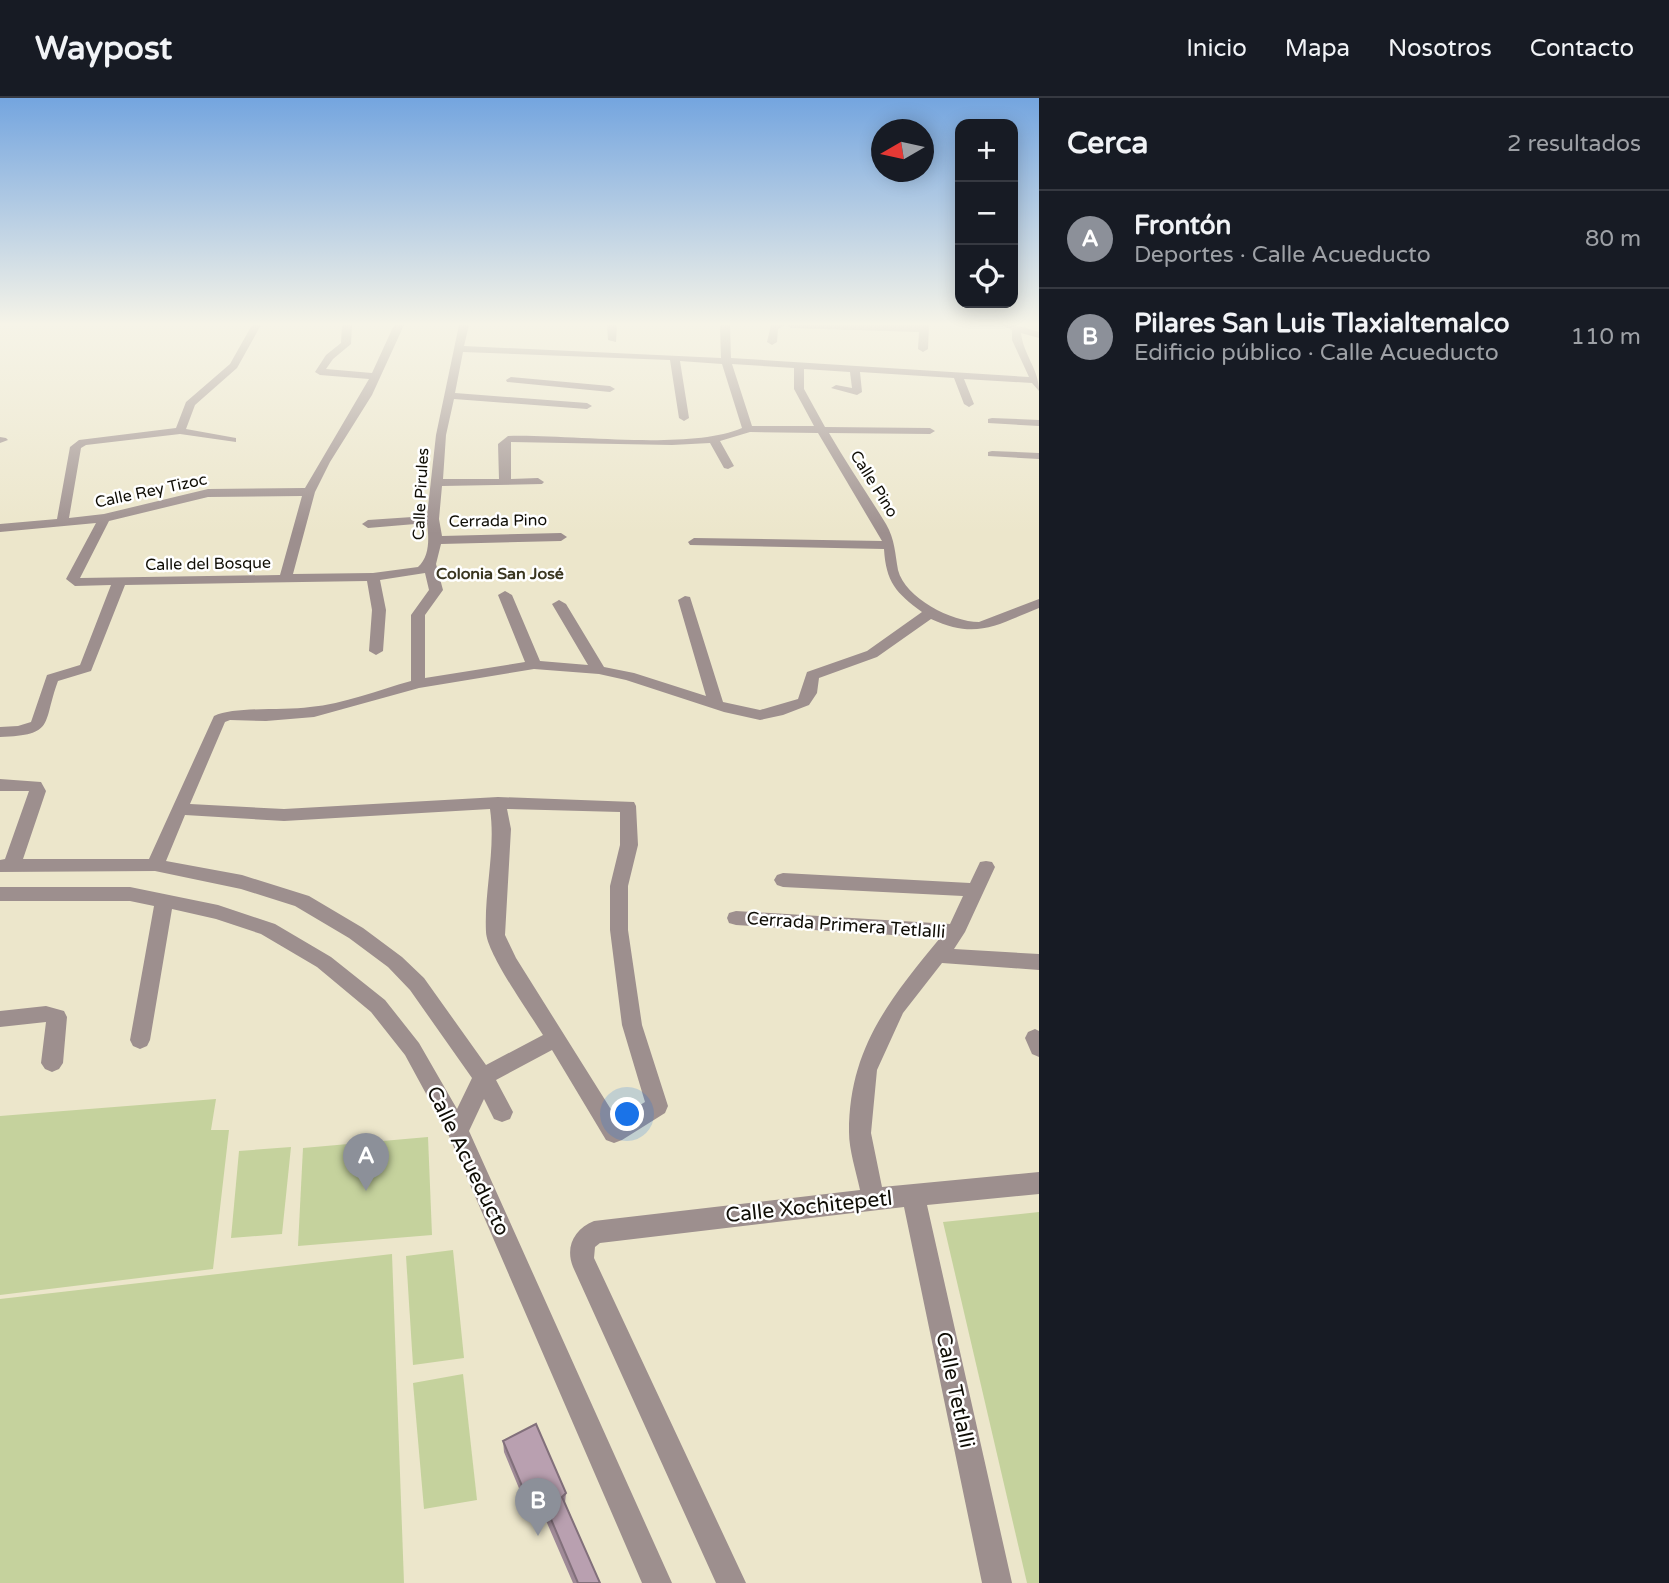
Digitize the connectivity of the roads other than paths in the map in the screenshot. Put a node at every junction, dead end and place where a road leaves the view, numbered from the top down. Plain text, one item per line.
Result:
1 (201, 394) edge
2 (365, 394) edge
3 (505, 394) edge
4 (680, 394) edge
5 (737, 394) edge
6 (802, 394) edge
7 (965, 394) edge
8 (450, 396) joint
9 (503, 398) junction
10 (969, 404) dead end
11 (587, 406) dead end
12 (684, 418) dead end
13 (992, 421) dead end
14 (1039, 423) edge
15 (821, 428) junction
16 (748, 429) junction
17 (180, 431) junction
18 (930, 431) dead end
19 (713, 439) junction
20 (232, 440) dead end
21 (992, 454) dead end
22 (1039, 456) edge
23 (728, 466) dead end
24 (505, 482) junction
25 (538, 482) dead end
26 (435, 483) junction
27 (309, 492) junction
28 (104, 518) junction
29 (433, 519) junction
30 (62, 523) junction
31 (368, 524) dead end
32 (0, 528) edge
33 (561, 537) dead end
34 (436, 540) junction
35 (694, 542) dead end
36 (890, 545) junction
37 (429, 564) junction
38 (413, 573) joint
39 (373, 577) junction
40 (285, 580) junction
41 (119, 583) junction
42 (505, 595) dead end
43 (685, 600) dead end
44 (1039, 603) edge
45 (559, 604) dead end
46 (930, 613) junction
47 (376, 651) dead end
48 (534, 665) junction
49 (599, 670) junction
50 (418, 684) junction
51 (716, 704) junction
52 (0, 732) edge
53 (0, 785) edge
54 (498, 803) junction
55 (181, 809) junction
56 (155, 865) junction
57 (6, 866) edge
58 (986, 867) dead end
59 (783, 880) dead end
60 (976, 890) junction
61 (0, 894) edge
62 (164, 899) junction
63 (736, 918) dead end
64 (956, 932) junction
65 (938, 955) junction
66 (1039, 962) edge
67 (0, 1019) edge
68 (556, 1038) junction
69 (140, 1041) dead end
70 (52, 1063) dead end
71 (483, 1077) junction
72 (502, 1112) dead end
73 (458, 1131) junction
74 (1039, 1183) edge
75 (913, 1196) junction
76 (873, 1199) junction
77 (657, 1583) edge
78 (731, 1583) edge
79 (997, 1583) edge

1 - 17 street
2 - 27 street
3 - 9 street
4 - 12 street
5 - 16 street
6 - 15 street, Calle Pino
7 - 10 street
8 - 9 street
8 - 26 street, Calle Pirules
9 - 11 street
13 - 14 street
15 - 16 street
15 - 18 street
15 - 36 street, Calle Pino
16 - 19 street
17 - 20 street
17 - 30 street
19 - 23 street
19 - 24 street
21 - 22 street
24 - 25 street
24 - 26 street
26 - 29 street, Calle Pirules
27 - 28 street, Calle Rey Tizoc
27 - 40 street
28 - 30 street, Calle Rey Tizoc
28 - 41 street, Calle del Bosque
29 - 31 street
29 - 34 street, Calle Pirules
30 - 32 street, Calle Rey Tizoc
33 - 34 street, Cerrada Pino
34 - 37 street, Calle Pirules
35 - 36 street
36 - 46 street, Calle Pino
37 - 38 street, Calle Pirules
37 - 50 street
38 - 39 street, Calle del Bosque
39 - 40 street, Calle del Bosque
39 - 47 street
40 - 41 street, Calle del Bosque
41 - 52 street
42 - 48 street
43 - 51 street
44 - 46 street
45 - 49 street
46 - 51 street
48 - 49 street
48 - 50 street
49 - 51 street
50 - 55 street
53 - 57 street
54 - 55 street
54 - 68 street
54 - 68 street
55 - 56 street
56 - 57 street
56 - 71 street
58 - 60 street
59 - 60 street
60 - 64 street
61 - 62 street, Calle Acueducto
62 - 69 street
62 - 73 street, Calle Acueducto
63 - 64 street, Cerrada Primera Tetlalli
64 - 65 street
65 - 66 street
65 - 76 street
67 - 70 street
68 - 71 street
71 - 72 street
71 - 73 street
73 - 77 street, Calle Acueducto
74 - 75 street, Calle Xochitepetl
75 - 76 street, Calle Xochitepetl
75 - 79 street, Calle Tetlalli
76 - 78 street, Calle Xochitepetl

